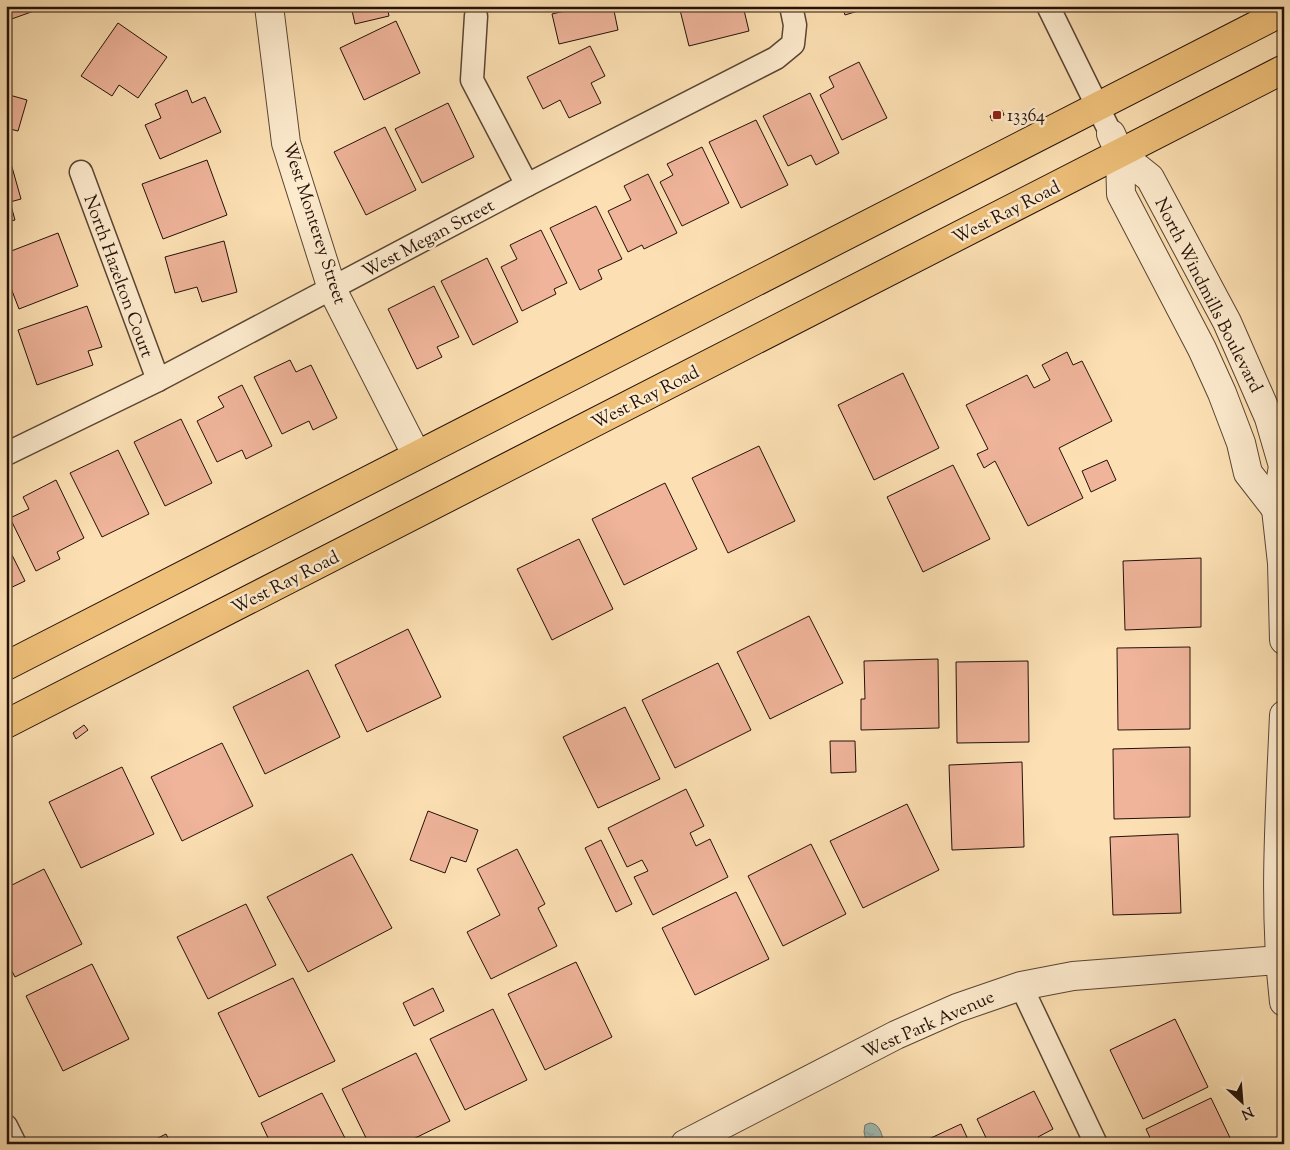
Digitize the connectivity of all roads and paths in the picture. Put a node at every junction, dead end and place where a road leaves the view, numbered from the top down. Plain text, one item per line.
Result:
1 (269, 6) edge
2 (791, 6) edge
3 (1048, 6) edge
4 (1284, 11) edge
5 (476, 16) dead end
6 (1284, 69) edge
7 (1098, 106) junction
8 (1115, 144) junction
9 (81, 172) dead end
10 (527, 185) junction
11 (332, 289) junction
12 (158, 380) junction
13 (6, 454) edge
14 (416, 454) junction
15 (1276, 509) junction
16 (1284, 640) edge
17 (6, 666) edge
18 (1284, 715) edge
19 (6, 724) edge
20 (1282, 814) edge
21 (1279, 960) junction
22 (1021, 986) junction
23 (1284, 1002) edge
24 (6, 1126) edge
25 (15, 1144) edge
26 (685, 1144) edge
27 (1096, 1144) edge

1 - 11 street, West Monterey Street
2 - 10 street, West Megan Street
3 - 7 street
4 - 7 main road
5 - 10 street
6 - 8 main road, West Ray Road
7 - 8 street
7 - 14 main road
8 - 15 street, North Windmills Boulevard
8 - 15 street, North Windmills Boulevard
8 - 19 main road, West Ray Road
9 - 12 street, North Hazelton Court
10 - 11 street, West Megan Street
11 - 12 street, West Megan Street
11 - 14 street, West Monterey Street
12 - 13 street, West Megan Street
14 - 17 main road
15 - 16 street, North Windmills Boulevard
18 - 20 street
20 - 21 street
21 - 22 street, West Park Avenue
21 - 23 street
22 - 26 street, West Park Avenue
22 - 27 street
24 - 25 street

